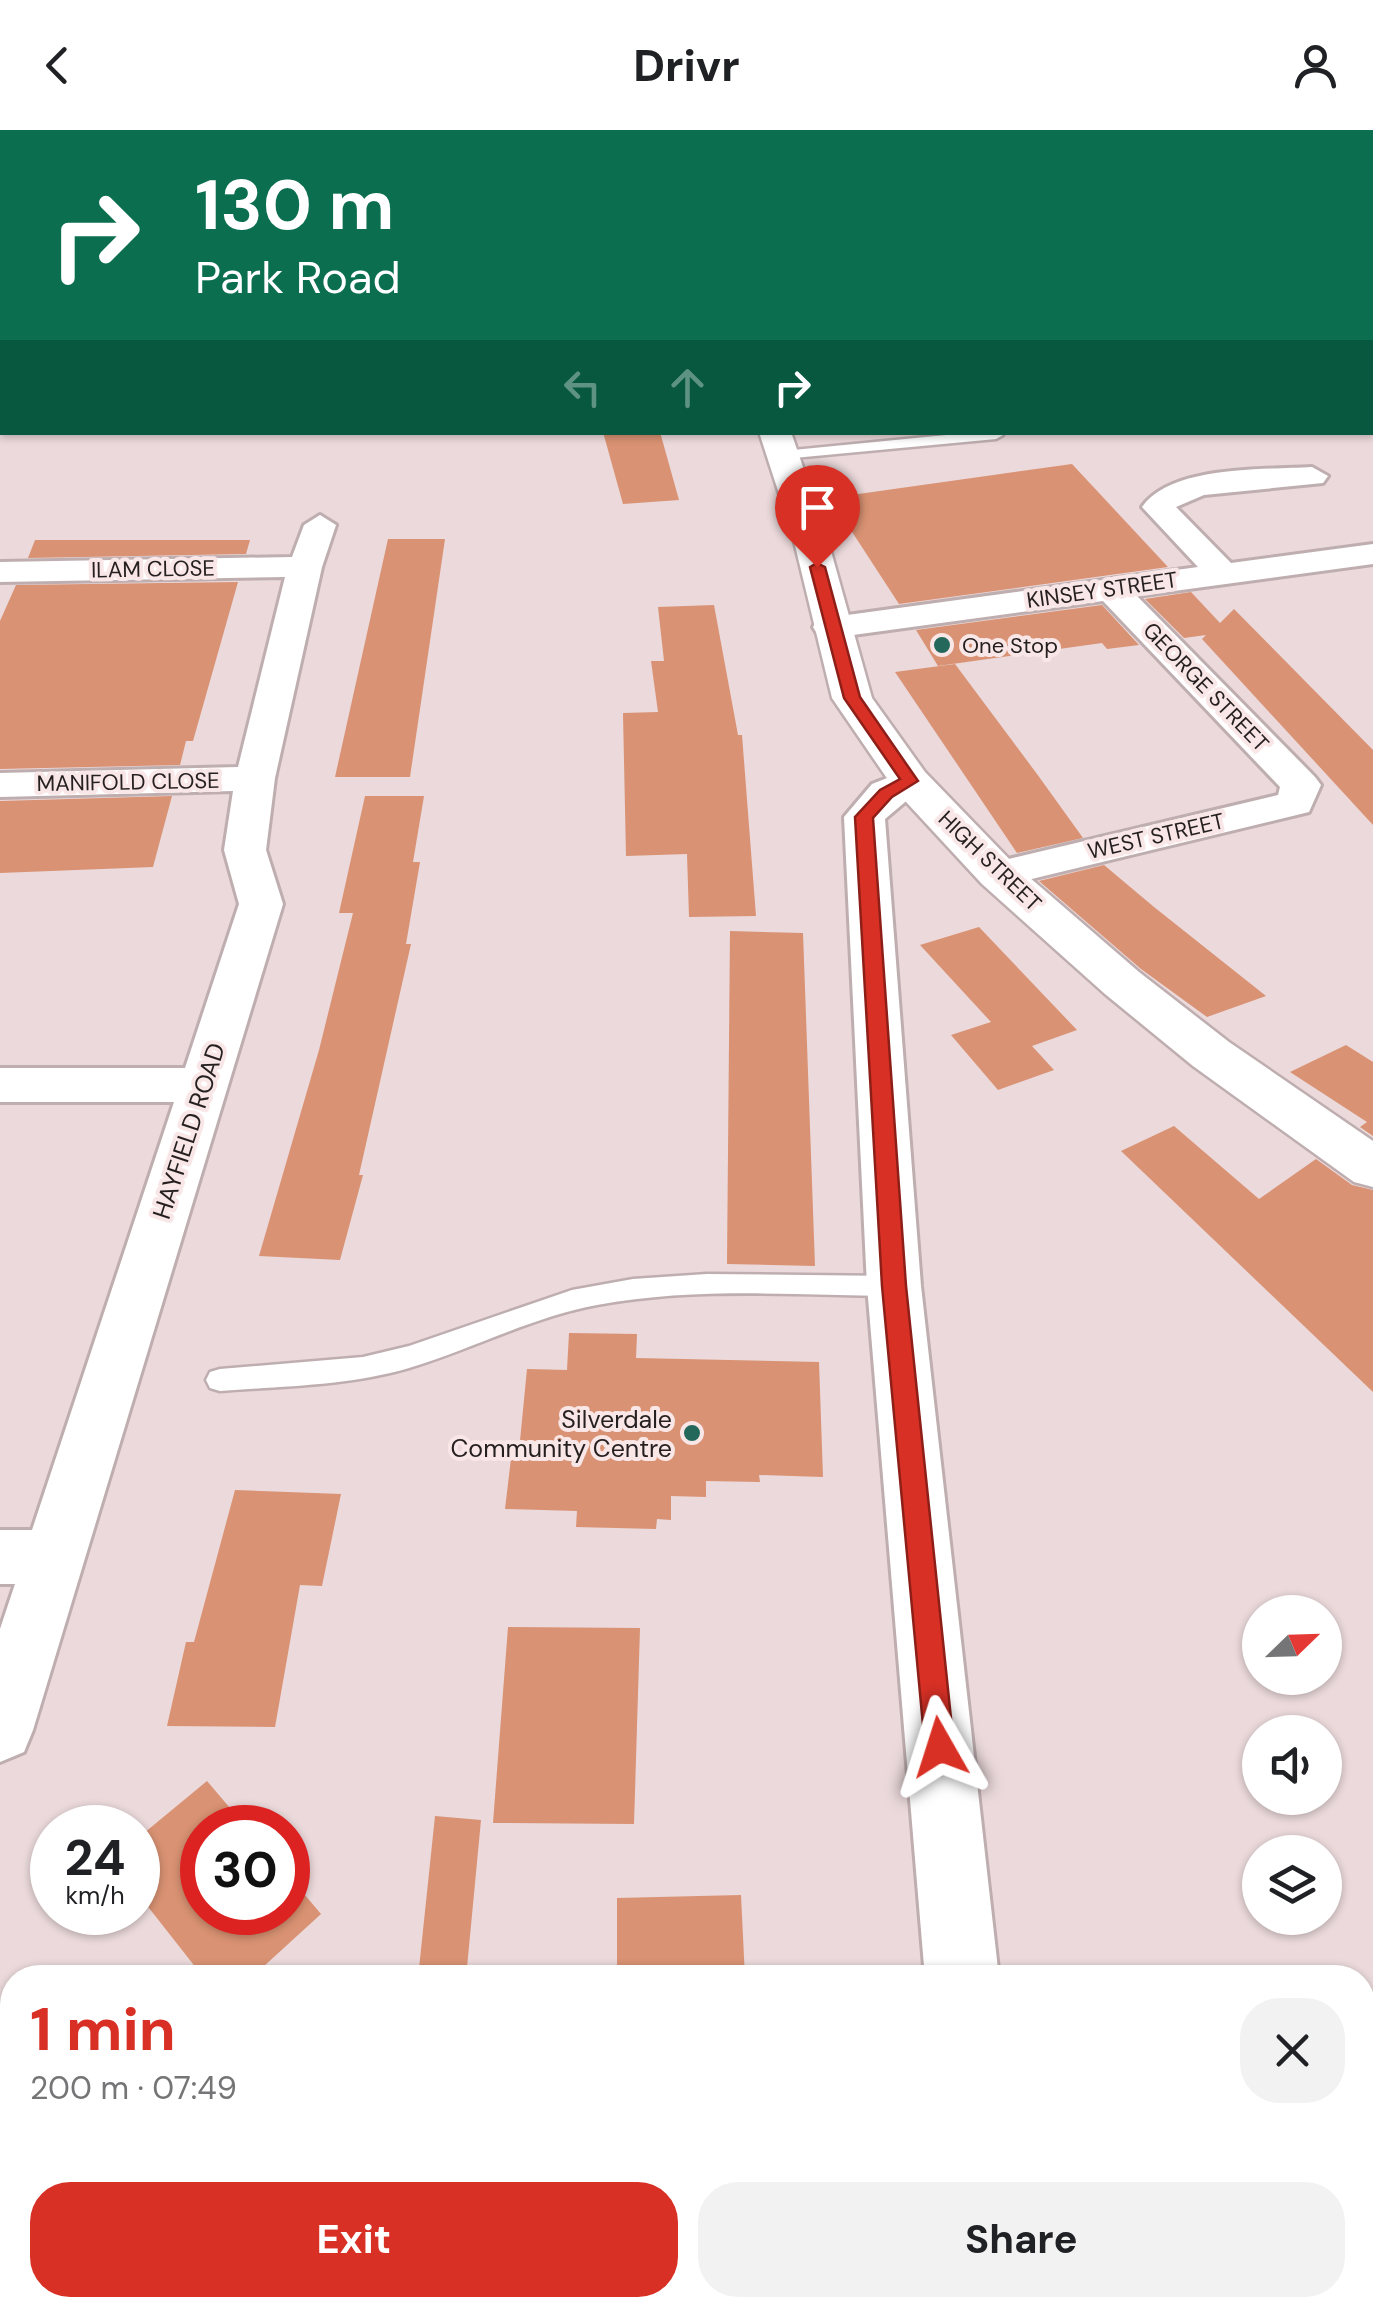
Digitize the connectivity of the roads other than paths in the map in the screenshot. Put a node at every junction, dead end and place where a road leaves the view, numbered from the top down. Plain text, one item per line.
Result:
1 (996, 435) dead end
2 (779, 444) edge
3 (1312, 476) dead end
4 (313, 546) joint
5 (1373, 554) edge
6 (0, 572) edge
7 (1223, 574) junction
8 (1111, 588) junction
9 (831, 627) junction
10 (255, 778) junction
11 (910, 781) junction
12 (0, 785) edge
13 (1301, 785) joint
14 (998, 874) junction
15 (0, 1085) edge
16 (204, 1085) junction
17 (1373, 1168) edge
18 (894, 1286) junction
19 (220, 1380) dead end
20 (26, 1558) edge
21 (0, 1730) edge
22 (961, 1965) edge

1 - 2 lane
2 - 9 street, HIGH STREET
3 - 7 street
4 - 6 street, ILAM CLOSE
4 - 10 street, HAYFIELD ROAD
5 - 7 street, KINSEY STREET
7 - 8 street, KINSEY STREET
8 - 9 street, KINSEY STREET
8 - 13 street, GEORGE STREET
9 - 11 street, HIGH STREET
10 - 12 street, MANIFOLD CLOSE
10 - 16 street, HAYFIELD ROAD
11 - 14 street, HIGH STREET
11 - 18 street
13 - 14 street, WEST STREET
14 - 17 street, HIGH STREET
15 - 16 street
16 - 20 street, HAYFIELD ROAD
18 - 19 lane
18 - 22 street
20 - 21 street, HAYFIELD ROAD

